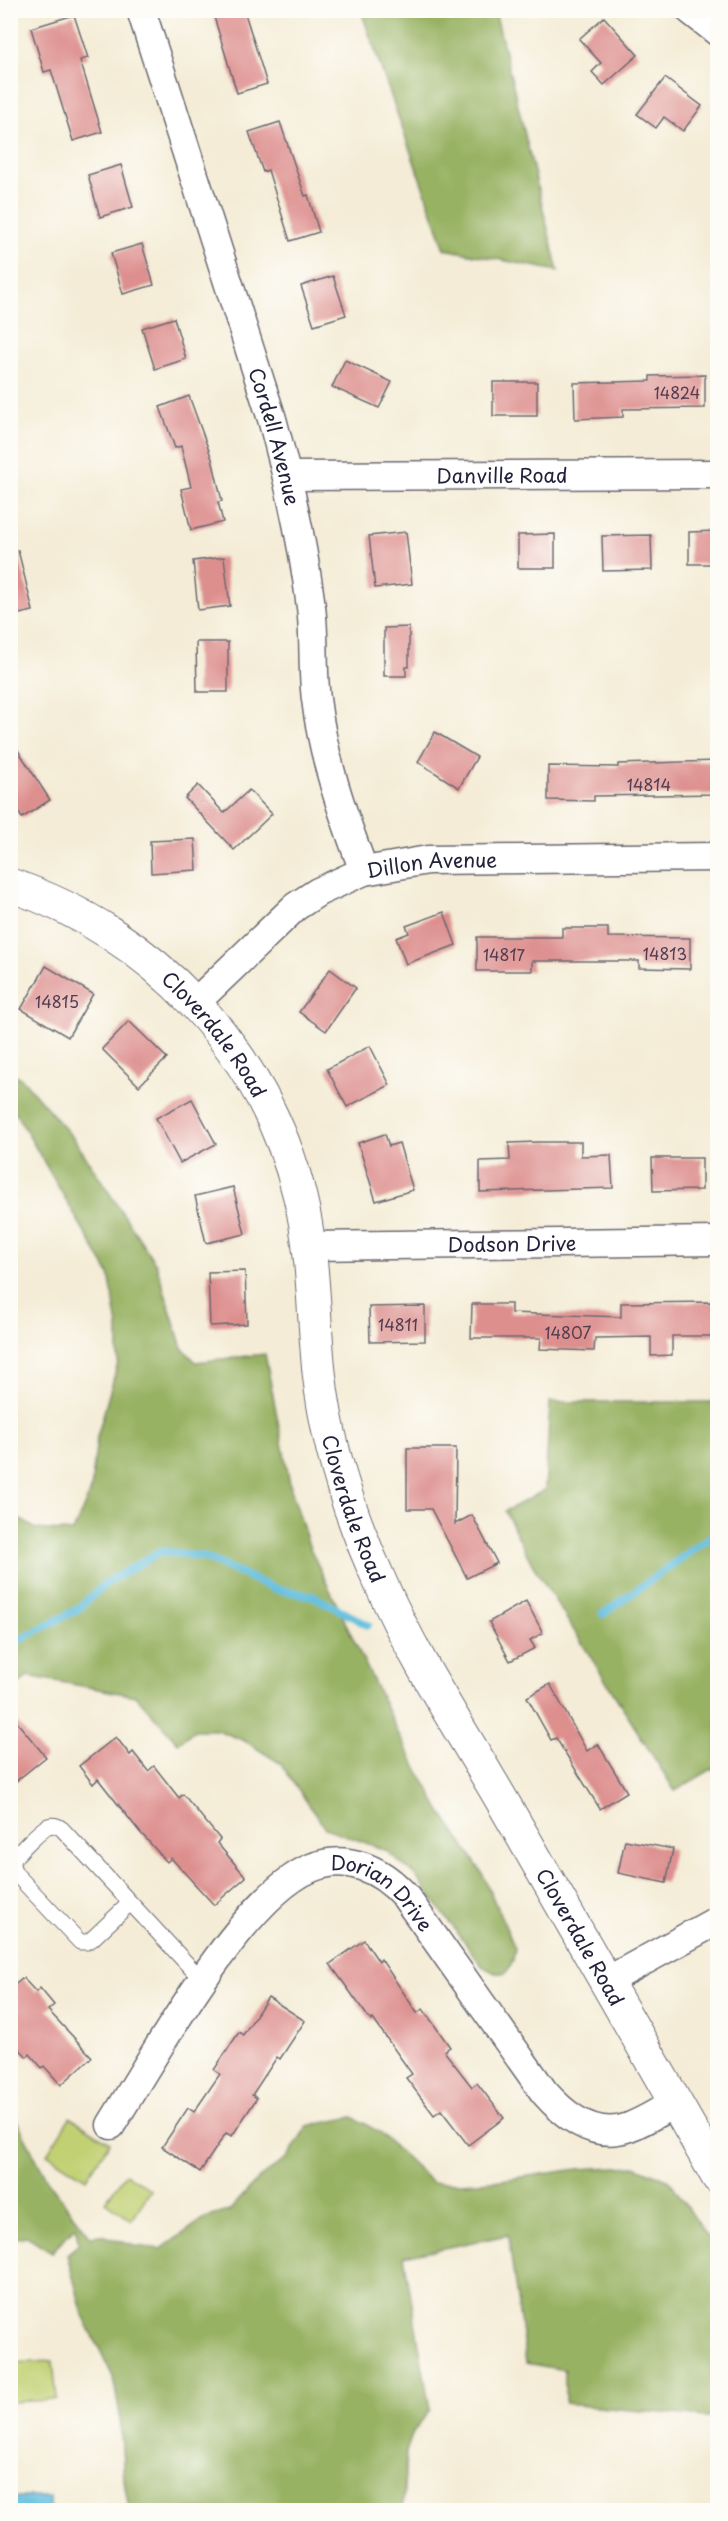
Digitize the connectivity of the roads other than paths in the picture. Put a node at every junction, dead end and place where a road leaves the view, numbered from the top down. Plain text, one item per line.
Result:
1 (141, 10) edge
2 (690, 10) edge
3 (717, 32) edge
4 (717, 474) edge
5 (288, 476) junction
6 (717, 857) edge
7 (364, 871) junction
8 (10, 885) edge
9 (195, 1003) junction
10 (717, 1241) edge
11 (308, 1246) junction
12 (130, 1903) junction
13 (717, 1920) edge
14 (202, 1980) junction
15 (607, 1981) junction
16 (675, 2103) junction
17 (111, 2125) dead end
18 (717, 2177) edge

1 - 5 street, Cordell Avenue
2 - 3 street
4 - 5 street, Danville Road
5 - 7 street, Cordell Avenue
6 - 7 street, Dillon Avenue
7 - 9 street, Dillon Avenue
8 - 9 street, Cloverdale Road
9 - 11 street, Cloverdale Road
10 - 11 street, Dodson Drive
11 - 15 street, Cloverdale Road
12 - 12 lane
12 - 14 lane
13 - 15 street
14 - 16 street, Dorian Drive
14 - 17 street, Dorian Drive
15 - 16 street, Cloverdale Road
16 - 18 street, Cloverdale Road

